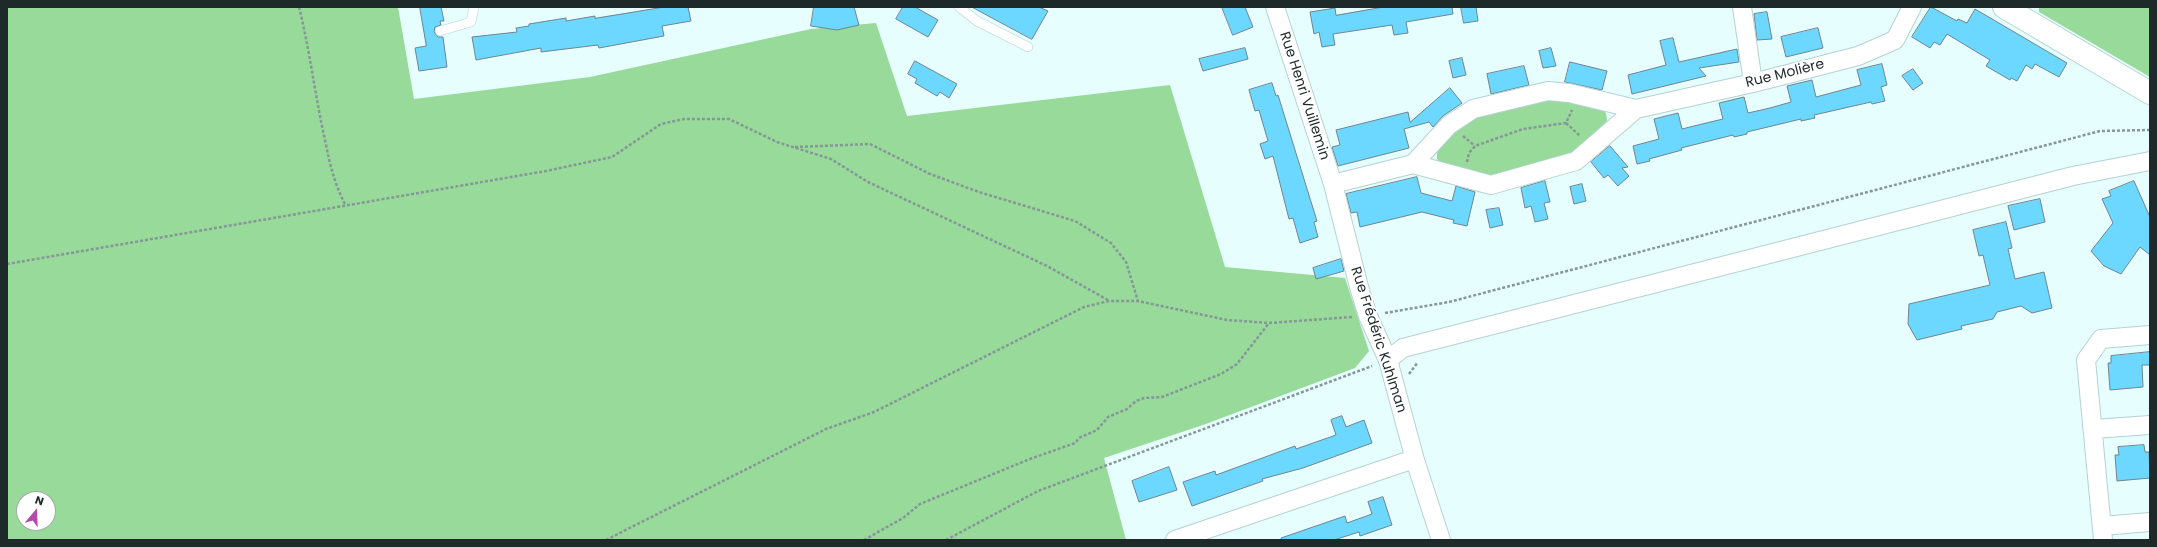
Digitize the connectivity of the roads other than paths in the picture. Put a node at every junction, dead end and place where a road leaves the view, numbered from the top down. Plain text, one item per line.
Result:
1 (474, 7) edge
2 (959, 7) edge
3 (1275, 7) edge
4 (1742, 7) edge
5 (1912, 7) edge
6 (2014, 9) edge
7 (440, 31) dead end
8 (1028, 48) dead end
9 (1753, 83) junction
10 (2150, 93) edge
11 (1636, 109) junction
12 (2150, 161) edge
13 (1413, 164) junction
14 (1333, 184) junction
15 (2150, 335) edge
16 (1388, 360) junction
17 (2150, 425) edge
18 (2094, 429) junction
19 (1415, 460) junction
20 (2150, 522) edge
21 (2102, 533) edge
22 (1175, 540) edge
23 (1441, 540) edge

1 - 7 lane
2 - 8 lane
3 - 14 street, Rue Henri Vuillemin
4 - 9 street
5 - 9 street, Rue Molière
6 - 10 street
9 - 11 street, Rue Molière
11 - 13 street, Rue Molière
11 - 13 street, Rue Molière
12 - 16 street
13 - 14 street, Rue Molière
14 - 16 street, Rue Frédéric Kuhlman
15 - 18 street
16 - 19 street, Rue Frédéric Kuhlman
17 - 18 street
18 - 21 street
19 - 22 street
19 - 23 street, Rue Frédéric Kuhlman
20 - 21 street

